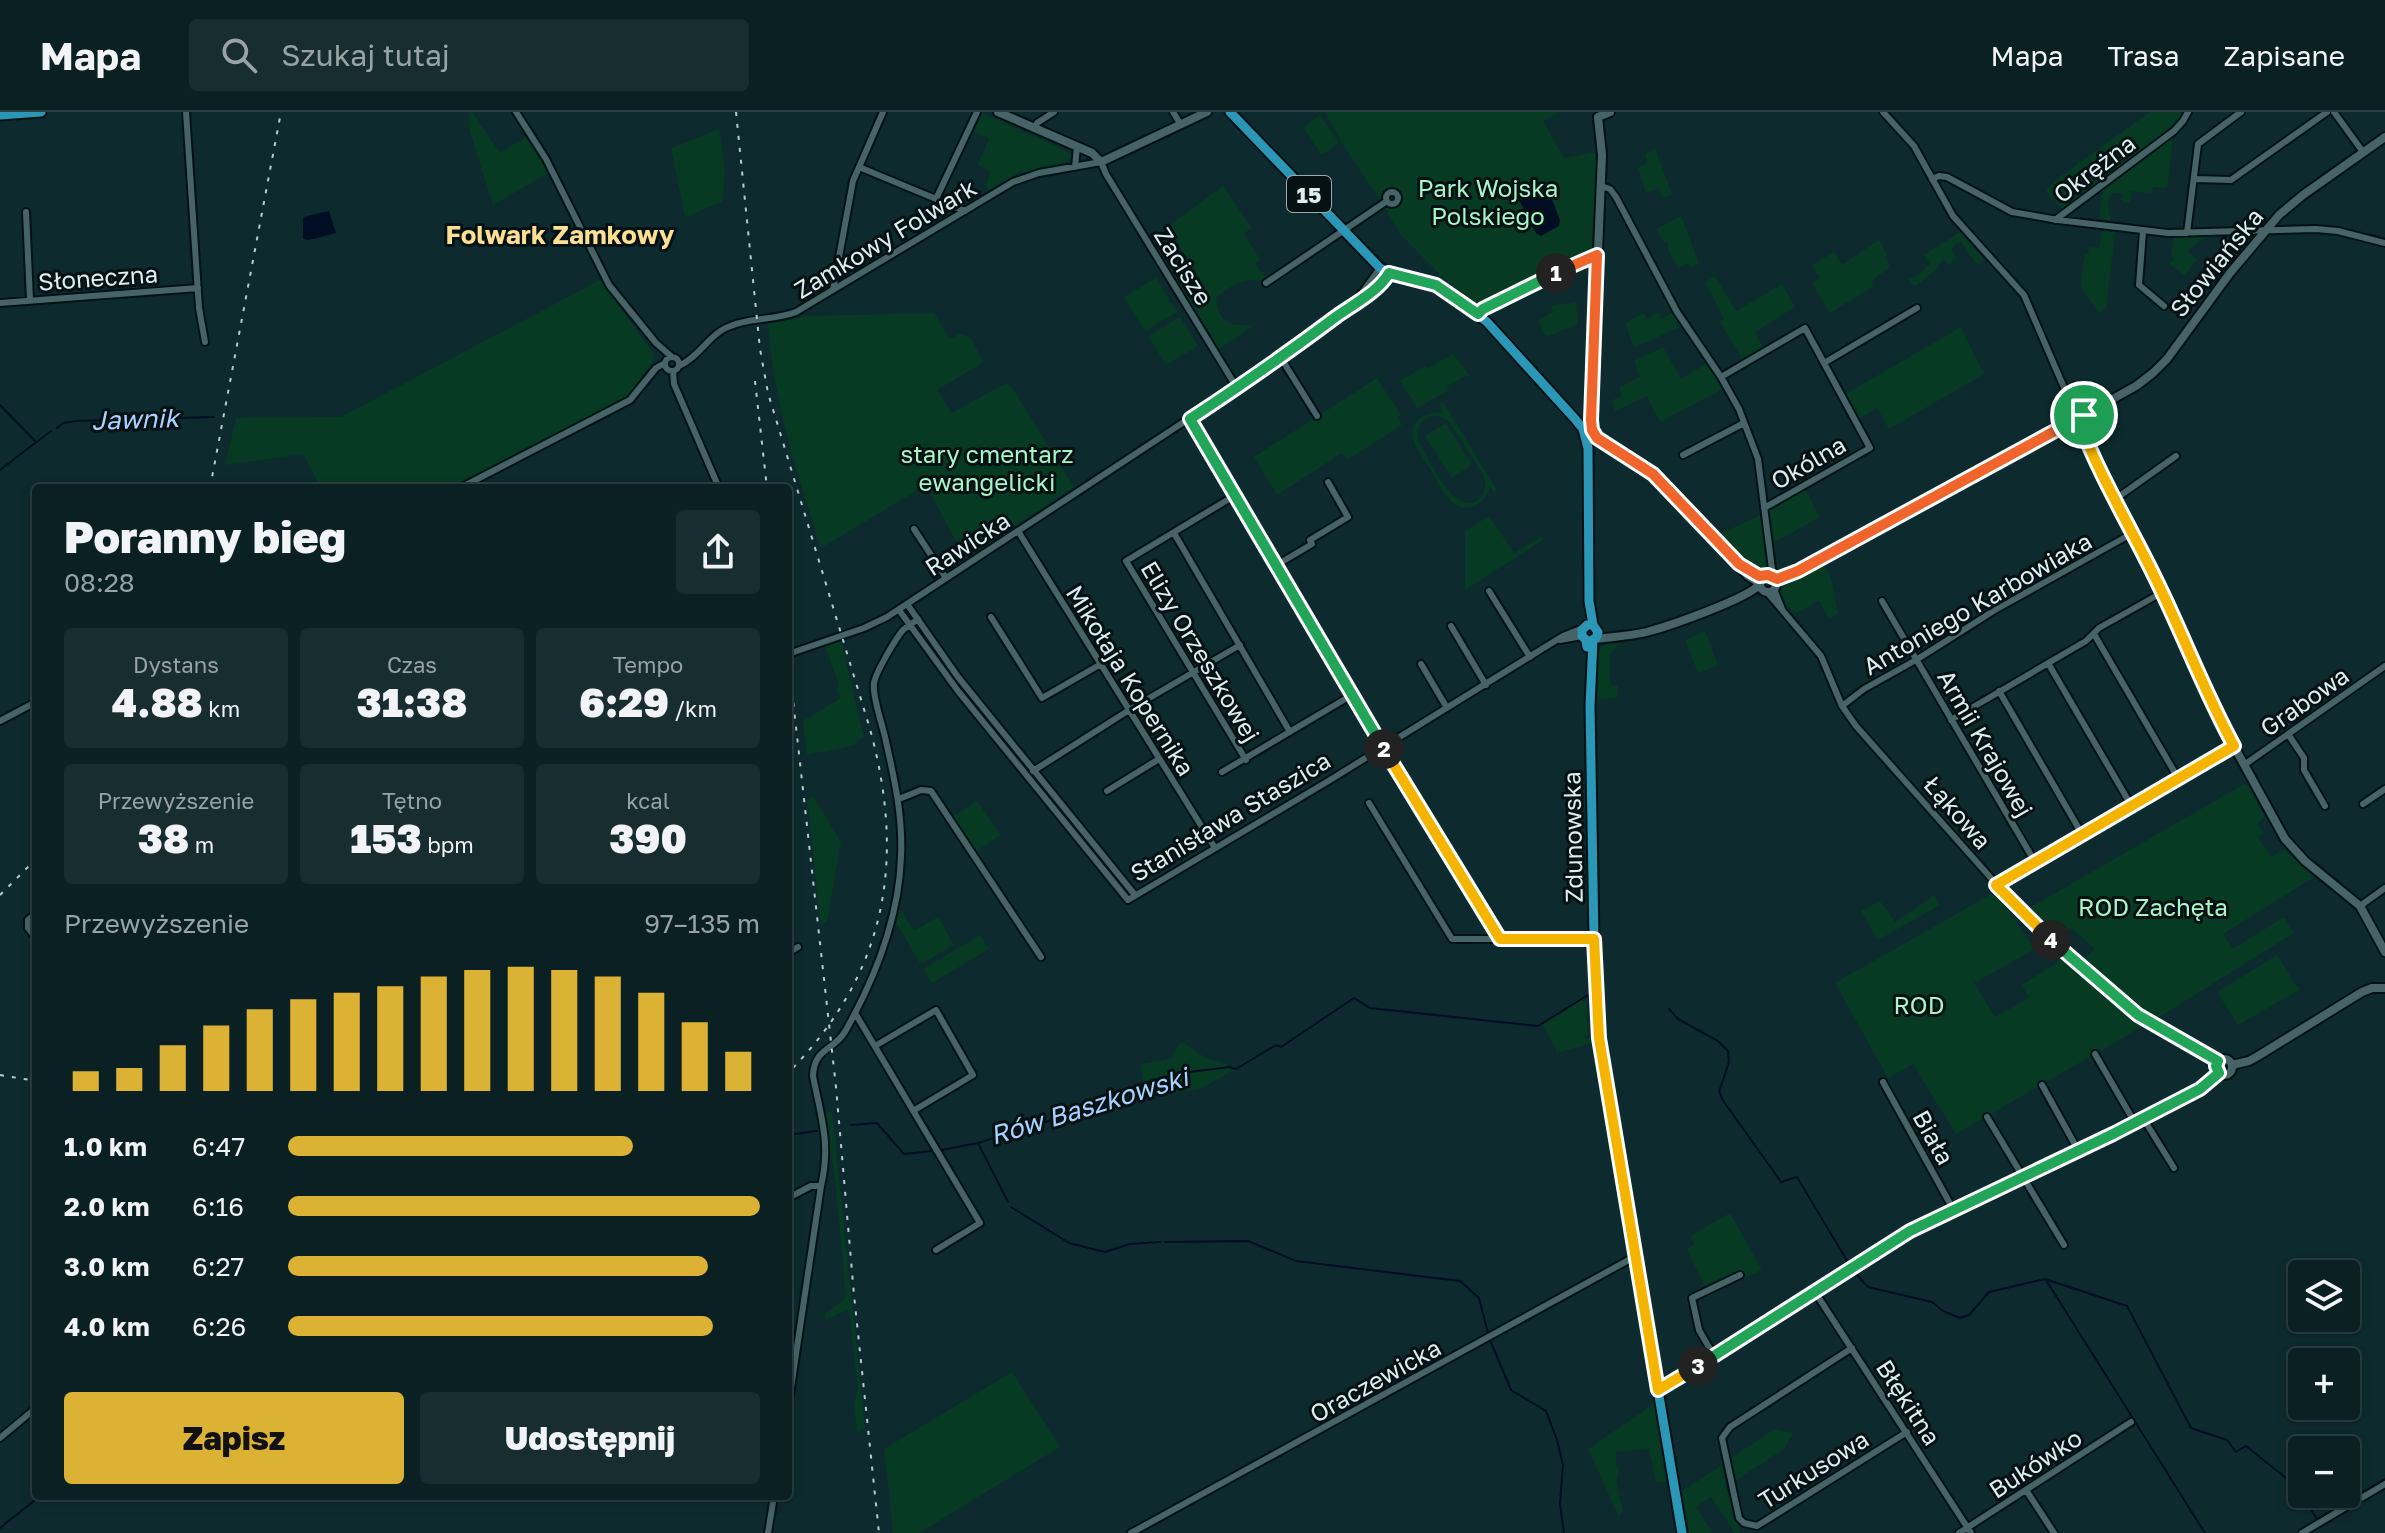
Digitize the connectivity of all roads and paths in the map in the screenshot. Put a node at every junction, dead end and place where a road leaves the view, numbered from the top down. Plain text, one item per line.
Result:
1 (41, 112) edge
2 (186, 112) edge
3 (516, 112) edge
4 (883, 112) edge
5 (977, 112) edge
6 (998, 112) edge
7 (1173, 112) edge
8 (1207, 112) edge
9 (1230, 112) edge
10 (1610, 112) edge
11 (1883, 112) edge
12 (2188, 112) edge
13 (2241, 112) edge
14 (2327, 112) edge
15 (2334, 112) edge
16 (1051, 113) edge
17 (1596, 114) edge
18 (0, 115) edge
19 (1181, 125) junction
20 (1034, 128) junction
21 (2385, 137) edge
22 (1077, 147) junction
23 (2363, 152) junction
24 (1101, 162) junction
25 (859, 167) junction
26 (1075, 167) junction
27 (1932, 179) junction
28 (2194, 179) junction
29 (1601, 186) junction
30 (936, 199) junction
31 (1387, 201) dead end
32 (965, 211) junction
33 (26, 212) dead end
34 (2055, 220) junction
35 (1344, 230) junction
36 (2143, 231) junction
37 (2266, 231) junction
38 (2187, 233) junction
39 (2385, 243) edge
40 (1597, 255) junction
41 (1385, 270) junction
42 (1266, 283) dead end
43 (198, 288) junction
44 (833, 290) junction
45 (30, 300) junction
46 (0, 303) edge
47 (2164, 306) dead end
48 (1917, 308) dead end
49 (1478, 314) junction
50 (205, 342) dead end
51 (1281, 358) junction
52 (671, 363) junction
53 (1824, 363) junction
54 (1721, 377) junction
55 (1237, 388) junction
56 (1317, 416) dead end
57 (2078, 418) junction
58 (1190, 419) junction
59 (1744, 423) junction
60 (1591, 438) junction
61 (1683, 455) dead end
62 (2176, 456) dead end
63 (1328, 482) dead end
64 (468, 484) edge
65 (717, 484) edge
66 (1234, 496) junction
67 (2114, 500) junction
68 (1764, 508) junction
69 (914, 529) dead end
70 (1018, 531) junction
71 (1174, 533) junction
72 (2131, 534) junction
73 (1275, 566) junction
74 (946, 578) junction
75 (1767, 583) junction
76 (1489, 591) dead end
77 (2163, 592) junction
78 (1882, 601) dead end
79 (907, 604) junction
80 (899, 610) junction
81 (991, 617) dead end
82 (918, 619) junction
83 (910, 625) junction
84 (1451, 626) dead end
85 (1589, 633) junction
86 (2094, 634) junction
87 (1240, 645) junction
88 (792, 653) edge
89 (1530, 657) junction
90 (1916, 660) junction
91 (2048, 663) junction
92 (1101, 664) junction
93 (1421, 664) dead end
94 (2385, 666) edge
95 (1193, 673) junction
96 (961, 680) junction
97 (954, 685) junction
98 (1486, 685) junction
99 (1999, 691) junction
100 (1352, 695) junction
101 (32, 704) edge
102 (1842, 706) junction
103 (1447, 708) junction
104 (1130, 711) junction
105 (1951, 720) junction
106 (0, 721) edge
107 (1290, 732) junction
108 (2288, 734) junction
109 (2234, 746) junction
110 (1383, 747) junction
111 (1159, 759) junction
112 (1246, 760) junction
113 (2244, 765) junction
114 (1034, 770) junction
115 (1222, 772) dead end
116 (1027, 776) junction
117 (2178, 778) junction
118 (2385, 789) edge
119 (1107, 791) dead end
120 (899, 799) junction
121 (1369, 803) dead end
122 (2363, 804) dead end
123 (2131, 805) junction
124 (2325, 806) dead end
125 (2082, 834) junction
126 (1215, 848) junction
127 (2035, 862) junction
128 (1996, 885) junction
129 (2385, 888) edge
130 (1135, 895) junction
131 (2360, 906) junction
132 (1500, 939) junction
133 (1594, 939) junction
134 (798, 947) dead end
135 (792, 951) edge
136 (2385, 952) edge
137 (1041, 957) dead end
138 (2385, 988) edge
139 (855, 1013) junction
140 (875, 1046) junction
141 (2095, 1054) dead end
142 (2218, 1061) junction
143 (2232, 1065) junction
144 (2219, 1073) junction
145 (1883, 1082) dead end
146 (2042, 1085) dead end
147 (913, 1111) junction
148 (1987, 1117) dead end
149 (2139, 1120) junction
150 (2078, 1150) junction
151 (2174, 1168) dead end
152 (2021, 1176) junction
153 (821, 1186) junction
154 (792, 1196) edge
155 (1953, 1209) junction
156 (2064, 1245) dead end
157 (936, 1250) dead end
158 (1636, 1256) junction
159 (1740, 1275) dead end
160 (1815, 1292) junction
161 (1852, 1348) junction
162 (1714, 1356) junction
163 (792, 1384) edge
164 (1658, 1390) junction
165 (32, 1411) edge
166 (2131, 1422) dead end
167 (1907, 1432) junction
168 (0, 1438) edge
169 (2385, 1484) edge
170 (2026, 1490) junction
171 (773, 1500) edge
172 (1969, 1530) edge
173 (768, 1533) edge
174 (1131, 1533) edge
175 (1682, 1533) edge
176 (1959, 1533) edge
177 (2054, 1533) edge
178 (2302, 1533) edge

1 - 18 main road
2 - 43 street
3 - 52 street
4 - 25 street
5 - 30 street
6 - 20 street
7 - 19 street
8 - 19 street
9 - 35 main road, 15
10 - 17 street
11 - 27 street
12 - 34 street, Okrężna
13 - 28 street
14 - 28 street
15 - 23 street
16 - 20 street
17 - 29 street, Zdunowska
19 - 24 street
20 - 22 street
21 - 23 street, Słowiańska
22 - 24 street
22 - 26 street
23 - 37 street, Słowiańska
24 - 26 street, Zamkowy Folwark
24 - 55 street, Zacisze
25 - 30 street
25 - 44 street
26 - 32 street, Zamkowy Folwark
27 - 34 street
27 - 57 street
28 - 38 street
29 - 40 street, Zdunowska
29 - 54 street
30 - 32 street
31 - 35 street
32 - 44 street, Zamkowy Folwark
33 - 45 street
34 - 36 street
35 - 41 main road, 15
35 - 42 street
36 - 38 street
36 - 47 street
37 - 38 street
37 - 39 street
37 - 57 street, Słowiańska
40 - 49 street
40 - 60 street, Zdunowska
41 - 49 main road
41 - 51 street, Rawicka
43 - 45 street, Słoneczna
43 - 50 street
44 - 52 street, Zamkowy Folwark
45 - 46 street, Słoneczna
48 - 53 street
49 - 60 main road
51 - 55 street, Rawicka
51 - 56 street
52 - 64 street, Zamkowy Folwark
52 - 65 street
53 - 54 street, Okólna
53 - 68 street, Okólna
54 - 59 street
55 - 58 street, Rawicka
57 - 67 street
57 - 75 street, Stanisława Staszica
58 - 66 street
58 - 70 street, Rawicka
59 - 61 street
59 - 68 street
60 - 75 street, Łąkowa
60 - 85 main road, Zdunowska
62 - 67 street
63 - 73 street
66 - 71 street
66 - 73 street
67 - 72 street
68 - 75 street
69 - 74 street
70 - 74 street, Rawicka
70 - 92 street, Mikołaja Kopernika
71 - 87 street
71 - 95 street, Elizy Orzeszkowej
72 - 77 street
72 - 90 street, Antoniego Karbowiaka
73 - 100 street
74 - 79 street, Rawicka
75 - 85 street, Stanisława Staszica
75 - 102 street, Łąkowa
76 - 89 street
77 - 86 street
77 - 109 street
78 - 90 street, Armii Krajowej
79 - 80 street, Rawicka
79 - 82 street
80 - 83 street
80 - 88 street, Rawicka
81 - 92 street
82 - 83 street
82 - 96 street
83 - 97 street
83 - 120 street
84 - 98 street
85 - 89 street, Stanisława Staszica
85 - 133 main road, Zdunowska
86 - 91 street
86 - 117 street
87 - 95 street
87 - 107 street
89 - 98 street, Stanisława Staszica
90 - 102 street, Antoniego Karbowiaka
90 - 105 street, Armii Krajowej
91 - 99 street
91 - 123 street
92 - 104 street, Mikołaja Kopernika
93 - 103 street
94 - 108 street, Grabowa
95 - 104 street
95 - 112 street, Elizy Orzeszkowej
96 - 97 street
96 - 114 street
97 - 116 street
98 - 103 street, Stanisława Staszica
99 - 105 street
99 - 125 street
100 - 107 street
100 - 110 street
101 - 106 street
102 - 128 street, Łąkowa
103 - 110 street, Stanisława Staszica
104 - 111 street, Mikołaja Kopernika
104 - 114 street
105 - 127 street, Armii Krajowej
107 - 112 street
108 - 113 street, Grabowa
108 - 124 street
109 - 113 street
109 - 117 street
110 - 126 street, Stanisława Staszica
110 - 132 street
111 - 119 street
111 - 126 street, Mikołaja Kopernika
112 - 115 street
113 - 131 street
114 - 116 street
114 - 130 street
116 - 130 street, Stanisława Staszica
117 - 123 street
118 - 122 street
120 - 137 street
120 - 139 street
121 - 132 street
123 - 125 street
125 - 127 street
126 - 130 street, Stanisława Staszica
127 - 128 street
128 - 142 street, Łąkowa
129 - 131 street
131 - 136 street
132 - 133 street
133 - 158 main road, Zdunowska
134 - 135 street
138 - 143 street
139 - 140 street
139 - 153 street
140 - 147 street
140 - 147 street
141 - 149 street
142 - 143 street
142 - 144 street
143 - 144 street
144 - 149 street
145 - 155 street, Biała
146 - 150 street
147 - 157 street
148 - 152 street
149 - 150 street
149 - 151 street
150 - 152 street
152 - 155 street
152 - 156 street
153 - 154 street
153 - 163 street
155 - 160 street
158 - 164 main road, Zdunowska
158 - 174 street, Oraczewicka
159 - 162 street
160 - 161 street, Błękitna
160 - 162 street
161 - 167 street, Błękitna
161 - 167 street, Turkusowa
162 - 164 street
164 - 175 main road, Zdunowska
165 - 168 street
166 - 170 street, Bukówko
167 - 172 street, Błękitna
169 - 178 street
170 - 172 street, Bukówko
170 - 177 street
171 - 173 street
172 - 176 street, Bukówko

